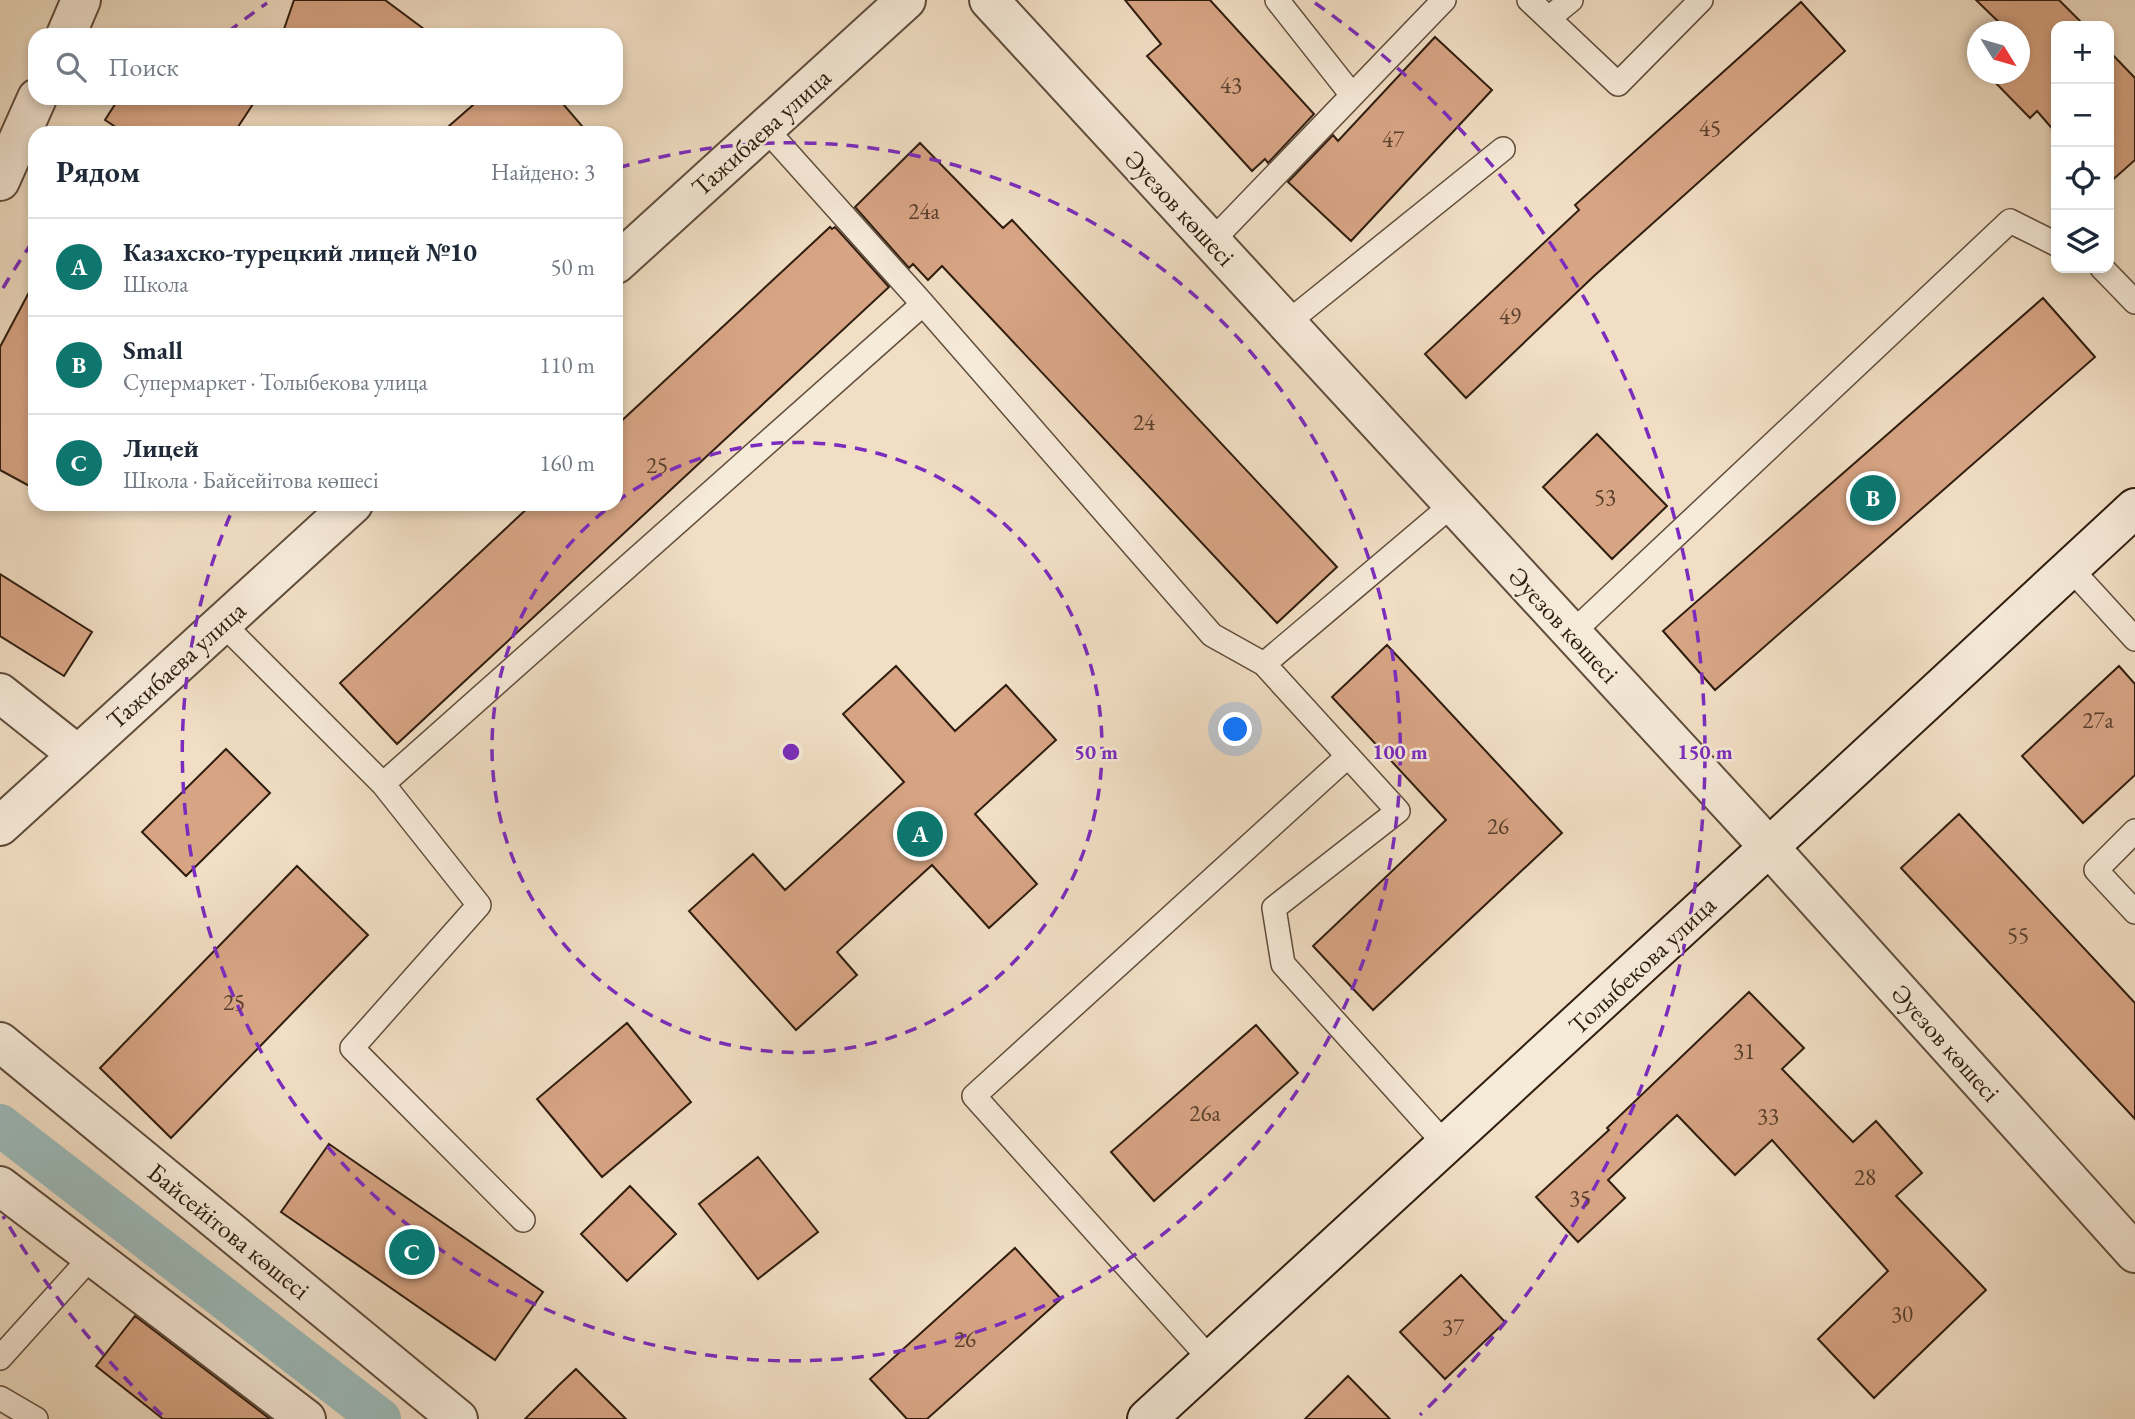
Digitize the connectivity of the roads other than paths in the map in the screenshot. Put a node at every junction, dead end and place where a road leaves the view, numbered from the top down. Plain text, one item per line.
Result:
1 (81, 0) edge
2 (906, 0) edge
3 (989, 0) edge
4 (1277, 0) edge
5 (1444, 0) edge
6 (1529, 0) edge
7 (1571, 0) edge
8 (1701, 0) edge
9 (1549, 18) junction
10 (69, 28) edge
11 (1352, 95) junction
12 (34, 105) edge
13 (765, 128) junction
14 (1503, 149) dead end
15 (0, 181) edge
16 (1211, 242) junction
17 (2051, 242) edge
18 (623, 258) edge
19 (2107, 273) edge
20 (2135, 302) edge
21 (923, 304) junction
22 (1287, 323) junction
23 (1454, 505) junction
24 (2135, 508) edge
25 (345, 511) edge
26 (2070, 568) junction
27 (222, 623) junction
28 (1572, 633) junction
29 (2135, 639) edge
30 (1264, 664) junction
31 (0, 693) edge
32 (78, 755) junction
33 (1348, 756) junction
34 (383, 784) junction
35 (0, 826) edge
36 (2135, 831) edge
37 (1769, 847) junction
38 (2135, 912) edge
39 (0, 1042) edge
40 (1446, 1145) junction
41 (0, 1186) edge
42 (523, 1220) dead end
43 (2135, 1253) edge
44 (92, 1256) junction
45 (0, 1358) edge
46 (1211, 1360) junction
47 (0, 1398) edge
48 (36, 1419) edge
49 (306, 1419) edge
50 (458, 1419) edge
51 (1147, 1419) edge

1 - 10 street
2 - 13 street, Тажибаева улица
3 - 16 street, Әуезов көшесі
4 - 11 lane
5 - 11 lane
6 - 9 lane
7 - 9 lane
8 - 9 lane
11 - 16 lane
12 - 15 street
13 - 18 street, Тажибаева улица
13 - 21 lane
14 - 22 lane
16 - 22 street, Әуезов көшесі
17 - 28 lane
19 - 20 lane
21 - 30 lane
21 - 34 lane
22 - 23 street, Әуезов көшесі
23 - 28 street, Әуезов көшесі
23 - 30 lane
24 - 26 street, Толыбекова улица
25 - 27 street, Тажибаева улица
26 - 29 lane
26 - 37 street, Толыбекова улица
27 - 32 street, Тажибаева улица
27 - 34 lane
28 - 37 street, Әуезов көшесі
30 - 33 lane
31 - 32 street
32 - 35 street, Тажибаева улица
33 - 40 lane
33 - 46 lane
34 - 42 lane
36 - 38 lane
37 - 40 street, Толыбекова улица
37 - 43 street, Әуезов көшесі
39 - 50 street, Байсейітова көшесі
40 - 46 street, Толыбекова улица
41 - 44 street
44 - 45 lane
44 - 49 street
46 - 51 street, Толыбекова улица
47 - 48 lane

